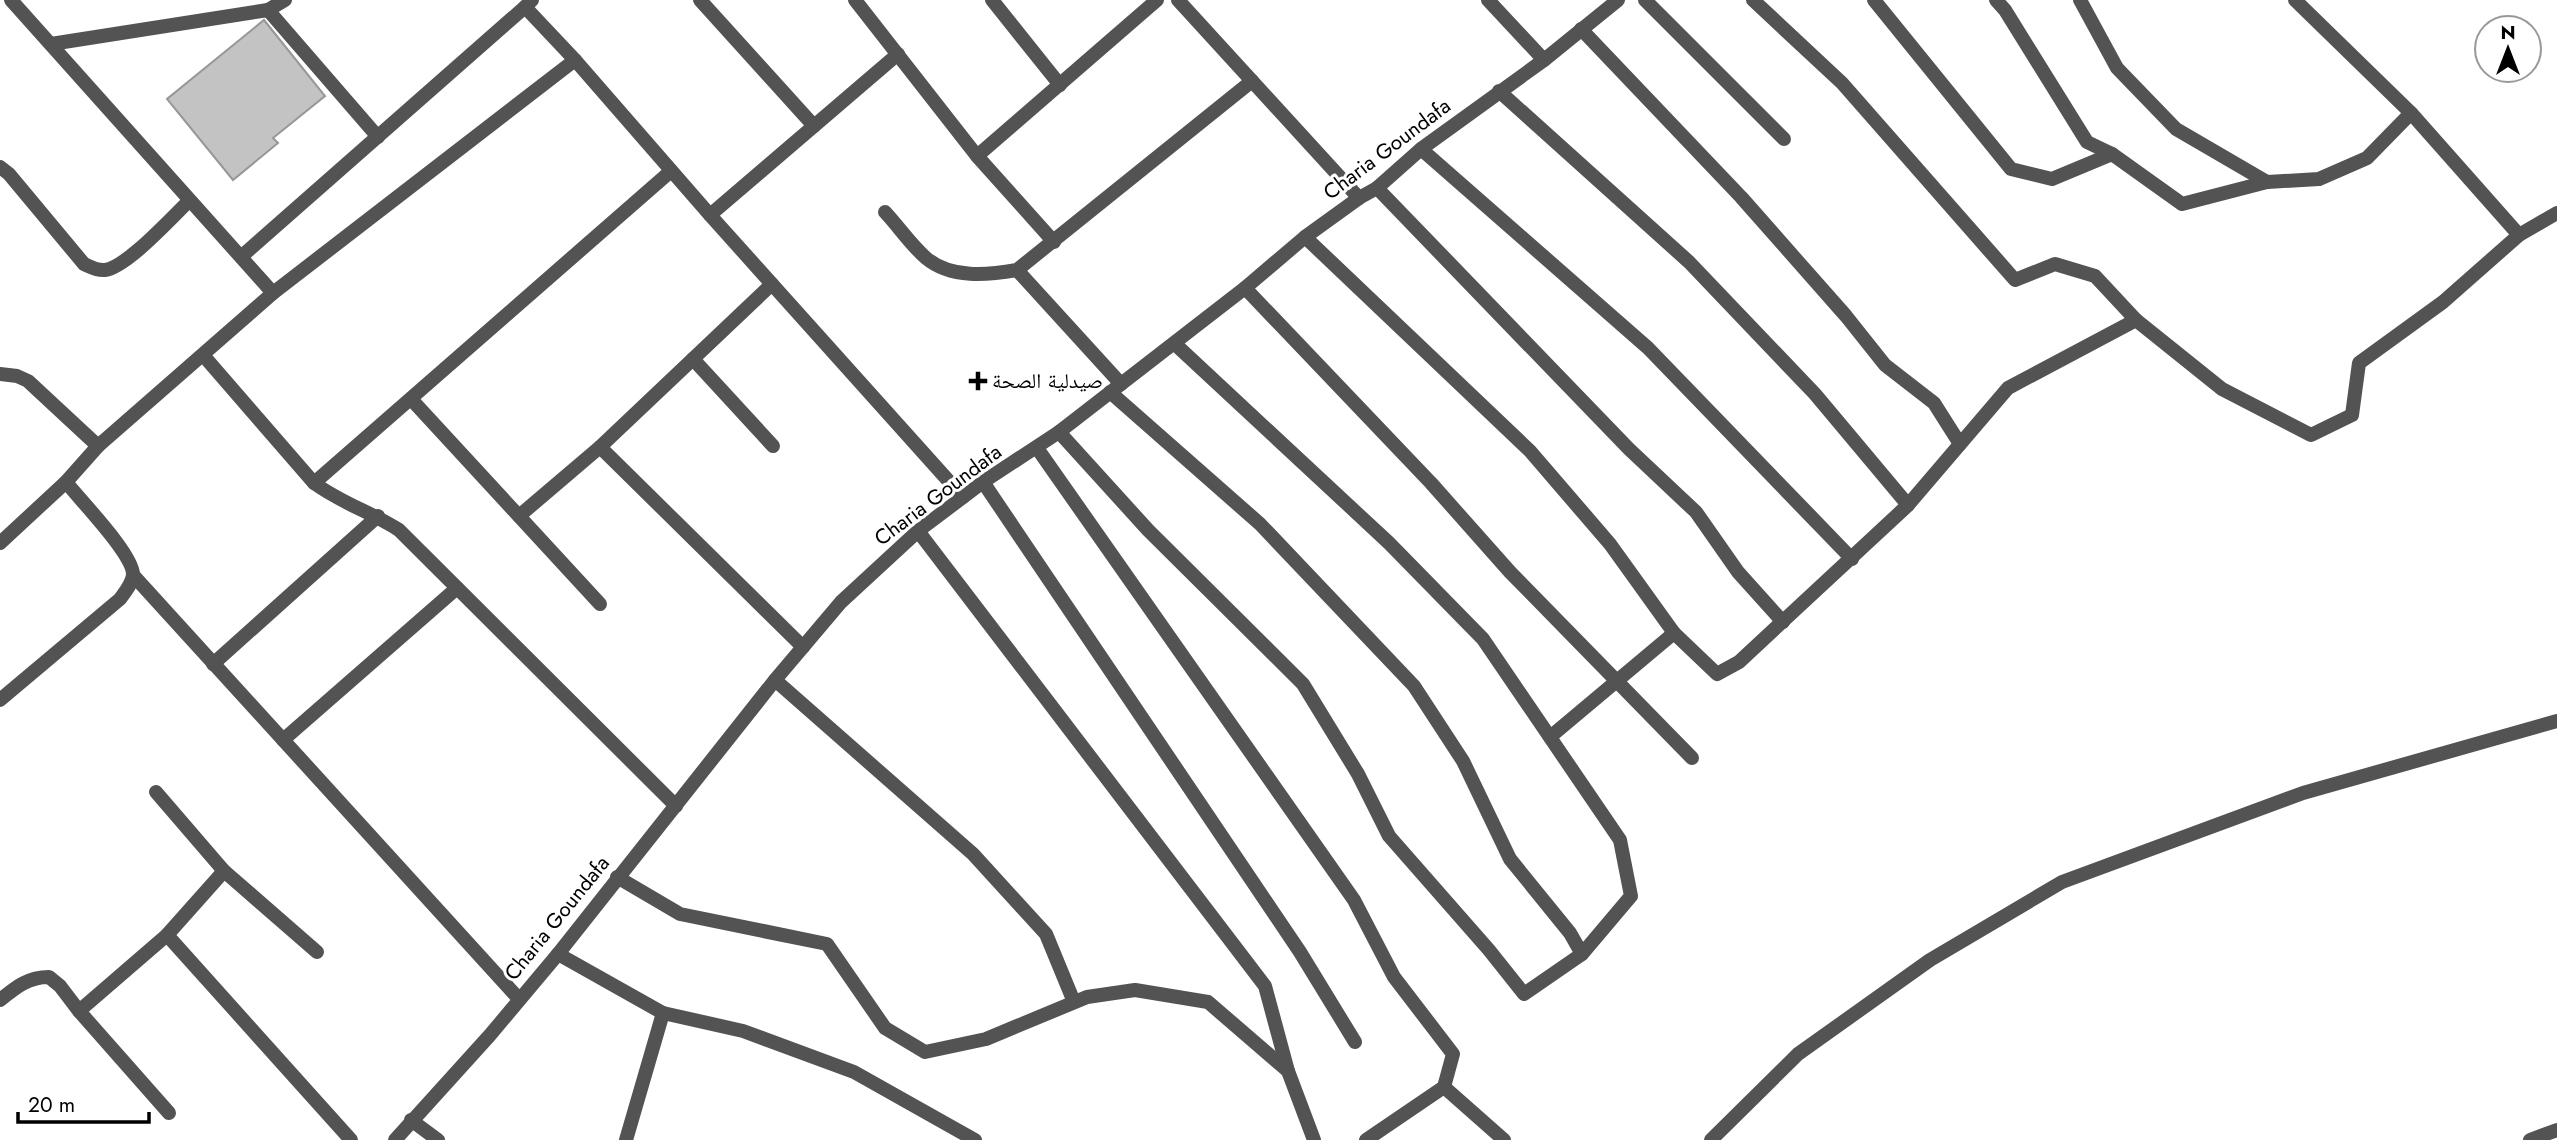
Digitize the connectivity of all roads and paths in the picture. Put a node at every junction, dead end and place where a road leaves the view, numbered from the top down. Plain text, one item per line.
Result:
1 (11, 0) edge
2 (285, 0) edge
3 (700, 0) edge
4 (855, 0) edge
5 (992, 0) edge
6 (1157, 0) edge
7 (1488, 0) edge
8 (1618, 0) edge
9 (1645, 0) edge
10 (1753, 0) edge
11 (1874, 0) edge
12 (1996, 0) edge
13 (2080, 0) edge
14 (2295, 0) edge
15 (1184, 2) edge
16 (528, 4) edge
17 (268, 9) junction
18 (1581, 29) junction
19 (51, 44) junction
20 (898, 54) junction
21 (575, 60) junction
22 (1544, 60) junction
23 (1252, 81) junction
24 (1060, 85) junction
25 (1499, 91) junction
26 (2411, 113) junction
27 (814, 126) junction
28 (379, 137) junction
29 (1784, 139) dead end
30 (1421, 149) junction
31 (2112, 154) junction
32 (977, 156) junction
33 (0, 167) edge
34 (671, 171) junction
35 (2267, 182) junction
36 (1377, 188) junction
37 (1359, 198) junction
38 (189, 201) junction
39 (886, 212) dead end
40 (2557, 213) edge
41 (710, 215) junction
42 (2519, 235) junction
43 (1305, 237) junction
44 (1054, 242) junction
45 (242, 256) junction
46 (1017, 270) junction
47 (772, 284) junction
48 (1245, 288) junction
49 (273, 293) junction
50 (2136, 320) junction
51 (1175, 344) junction
52 (203, 355) junction
53 (693, 359) junction
54 (0, 374) edge
55 (1115, 388) junction
56 (411, 399) junction
57 (1059, 432) junction
58 (1960, 444) junction
59 (98, 446) junction
60 (773, 446) dead end
61 (600, 447) junction
62 (1037, 448) junction
63 (66, 482) junction
64 (983, 482) junction
65 (314, 483) junction
66 (963, 497) junction
67 (1908, 505) junction
68 (378, 516) junction
69 (519, 516) junction
70 (918, 531) junction
71 (0, 543) edge
72 (1852, 559) junction
73 (133, 575) junction
74 (457, 588) junction
75 (600, 604) dead end
76 (1783, 622) junction
77 (1674, 633) junction
78 (803, 647) junction
79 (213, 664) junction
80 (775, 680) junction
81 (1617, 681) junction
82 (0, 700) edge
83 (2557, 721) edge
84 (1550, 737) junction
85 (283, 740) junction
86 (1692, 758) dead end
87 (156, 792) dead end
88 (676, 806) junction
89 (224, 871) junction
90 (617, 877) junction
91 (167, 935) junction
92 (317, 952) dead end
93 (558, 954) junction
94 (1582, 954) junction
95 (519, 999) junction
96 (0, 1000) edge
97 (1074, 1002) junction
98 (79, 1011) junction
99 (663, 1013) junction
100 (1355, 1042) dead end
101 (1288, 1071) junction
102 (1444, 1087) junction
103 (169, 1114) dead end
104 (411, 1120) junction
105 (2557, 1130) edge
106 (351, 1140) edge
107 (395, 1140) edge
108 (438, 1140) edge
109 (626, 1140) edge
110 (975, 1140) edge
111 (1315, 1140) edge
112 (1366, 1140) edge
113 (1504, 1140) edge
114 (1711, 1140) edge
115 (2530, 1140) edge

1 - 19 street
2 - 17 street
3 - 27 street
4 - 20 street
5 - 24 street
6 - 24 street
7 - 22 street
8 - 18 street, Charia Goundafa
9 - 29 street
10 - 50 street
11 - 31 street
12 - 31 street
13 - 35 street
14 - 26 street
15 - 23 street
16 - 21 street
16 - 28 street
17 - 19 street
17 - 28 street
18 - 22 street, Charia Goundafa
18 - 58 street
19 - 38 street
20 - 27 street
20 - 32 street
21 - 34 street
21 - 49 street
22 - 25 street, Charia Goundafa
23 - 37 street
23 - 44 street
24 - 32 street
25 - 30 street, Charia Goundafa
25 - 67 street
26 - 35 street
26 - 42 street
27 - 41 street
28 - 45 street
30 - 36 street, Charia Goundafa
30 - 72 street
31 - 35 street
32 - 44 street
33 - 38 street
34 - 41 street
34 - 56 street
36 - 37 street, Charia Goundafa
36 - 76 street
37 - 43 street, Charia Goundafa
38 - 45 street
39 - 46 street
40 - 42 street
41 - 47 street
42 - 50 street
43 - 48 street, Charia Goundafa
43 - 77 street
44 - 46 street
45 - 49 street
46 - 55 street
47 - 53 street
47 - 66 street
48 - 51 street, Charia Goundafa
48 - 81 street
49 - 52 street
50 - 58 street
51 - 55 street, Charia Goundafa
51 - 84 street
52 - 59 street
52 - 65 street
53 - 60 street
53 - 61 street
54 - 59 street
55 - 57 street, Charia Goundafa
55 - 94 street
56 - 65 street
56 - 69 street
57 - 62 street, Charia Goundafa
57 - 94 street
58 - 67 street
59 - 63 street
61 - 69 street
61 - 78 street
62 - 64 street, Charia Goundafa
62 - 102 street
63 - 71 street
63 - 73 street
64 - 66 street, Charia Goundafa
64 - 100 street
65 - 68 street
66 - 70 street, Charia Goundafa
67 - 72 street
68 - 74 street
68 - 79 street
69 - 75 street
70 - 78 street, Charia Goundafa
70 - 101 street
72 - 76 street
73 - 79 street
73 - 82 street
74 - 85 street
74 - 88 street
76 - 77 street
77 - 81 street
78 - 80 street, Charia Goundafa
79 - 85 street
80 - 88 street, Charia Goundafa
80 - 97 street
81 - 84 street
81 - 86 street
83 - 114 street
84 - 94 street
85 - 95 street
87 - 89 street
88 - 90 street, Charia Goundafa
89 - 91 street
89 - 92 street
90 - 93 street, Charia Goundafa
90 - 97 street
91 - 98 street
91 - 106 street
93 - 95 street, Charia Goundafa
93 - 99 street
95 - 104 street, Charia Goundafa
96 - 98 street
97 - 101 street
98 - 103 street
99 - 109 street
99 - 110 street
101 - 111 street
102 - 112 street
102 - 113 street
104 - 107 street, Charia Goundafa
104 - 108 street
105 - 115 street

